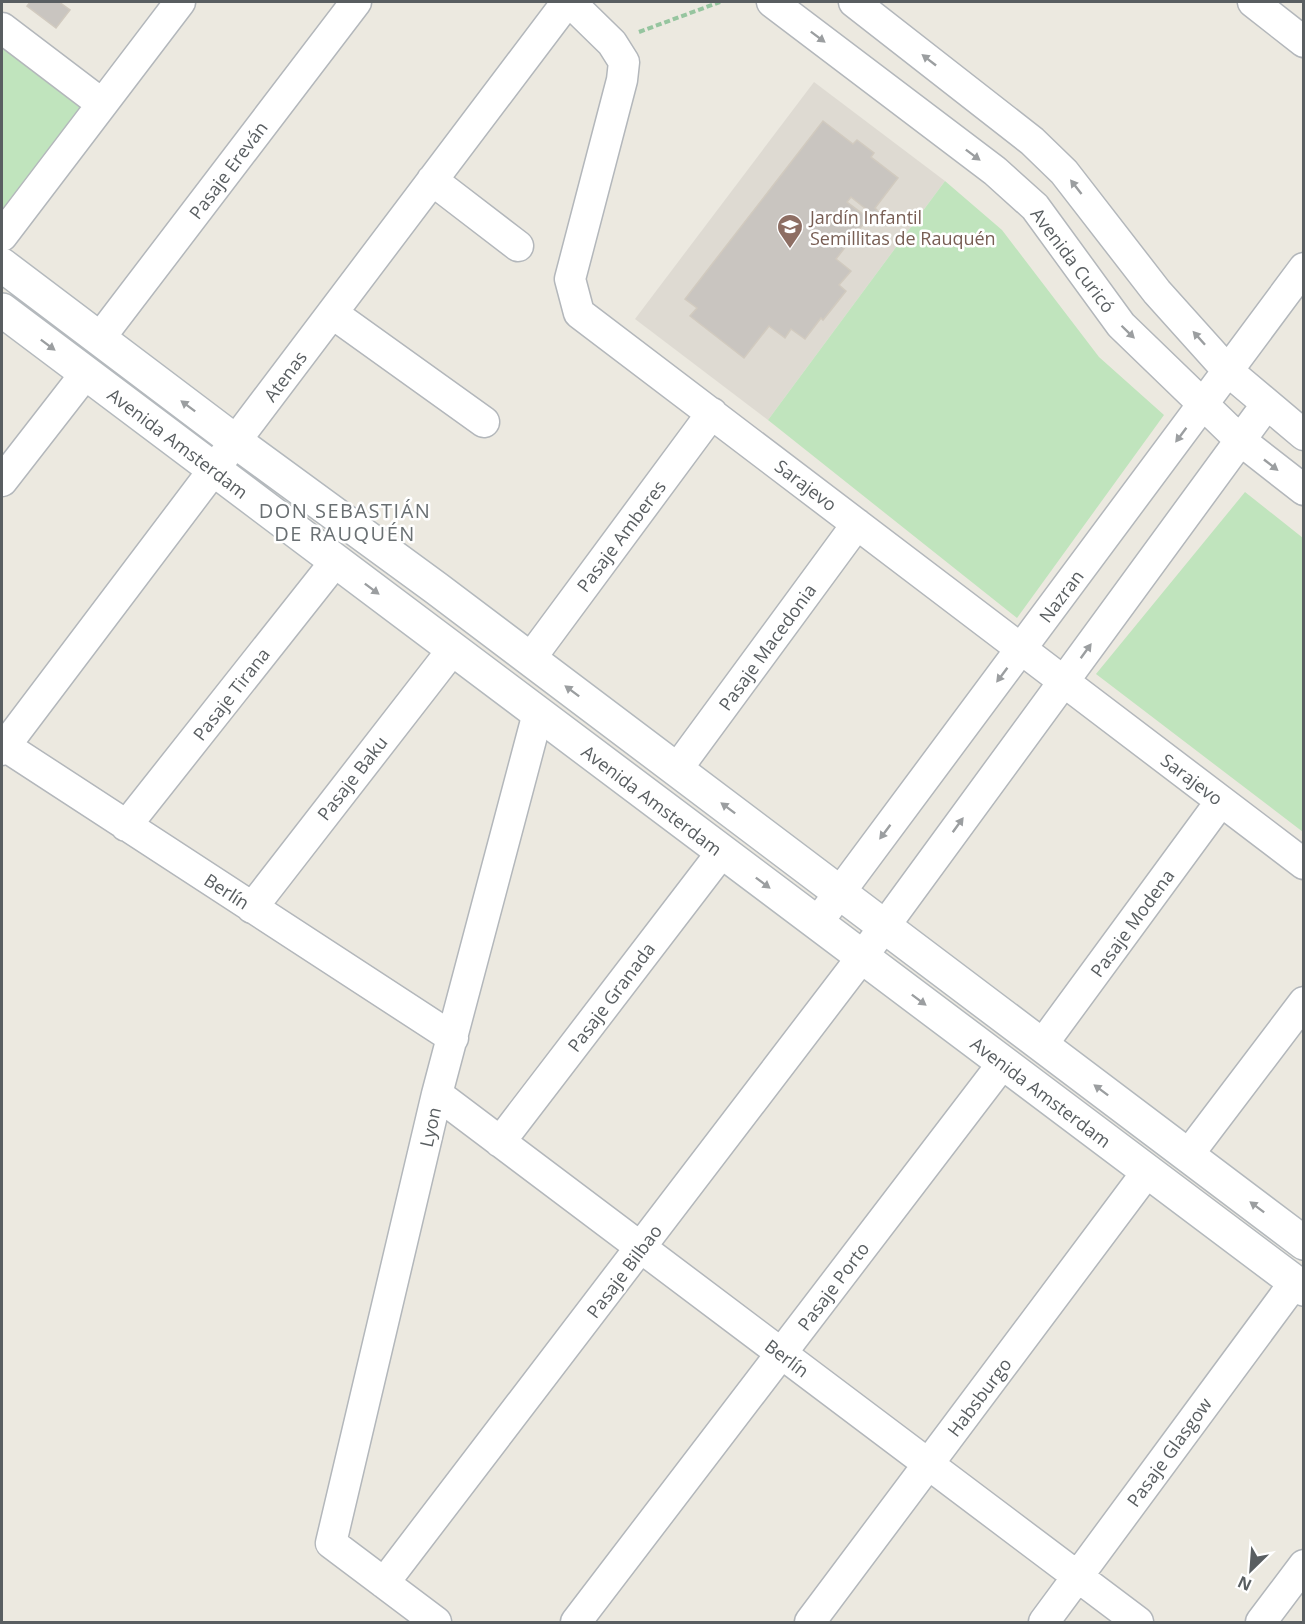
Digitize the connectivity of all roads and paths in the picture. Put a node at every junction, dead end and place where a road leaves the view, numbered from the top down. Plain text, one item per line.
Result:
1 (180, 2) edge
2 (356, 2) edge
3 (568, 2) edge
4 (720, 2) edge
5 (772, 2) edge
6 (854, 2) edge
7 (1253, 2) edge
8 (2, 28) edge
9 (1304, 42) edge
10 (612, 43) junction
11 (102, 104) junction
12 (432, 180) junction
13 (2, 236) edge
14 (518, 246) dead end
15 (2, 265) edge
16 (1304, 268) edge
17 (2, 310) edge
18 (332, 313) junction
19 (99, 339) junction
20 (1228, 371) junction
21 (86, 373) junction
22 (1203, 404) junction
23 (1266, 405) junction
24 (712, 413) junction
25 (484, 422) dead end
26 (1304, 435) edge
27 (1240, 440) junction
28 (235, 441) junction
29 (214, 470) junction
30 (2, 482) edge
31 (1304, 490) edge
32 (857, 524) junction
33 (335, 562) junction
34 (453, 649) junction
35 (1021, 649) junction
36 (530, 659) junction
37 (1064, 681) junction
38 (538, 713) junction
39 (2, 747) edge
40 (677, 770) junction
41 (1221, 801) junction
42 (126, 826) junction
43 (722, 852) junction
44 (1304, 864) edge
45 (840, 892) junction
46 (252, 908) junction
47 (817, 923) junction
48 (884, 926) junction
49 (862, 957) junction
50 (1304, 1002) edge
51 (453, 1038) junction
52 (1042, 1045) junction
53 (1002, 1063) junction
54 (437, 1094) junction
55 (501, 1142) junction
56 (1188, 1155) junction
57 (1147, 1172) junction
58 (1304, 1243) edge
59 (641, 1248) junction
60 (1299, 1286) edge
61 (782, 1354) junction
62 (928, 1464) junction
63 (1304, 1565) edge
64 (1078, 1577) junction
65 (384, 1583) junction
66 (436, 1623) edge
67 (576, 1623) edge
68 (810, 1623) edge
69 (1044, 1623) edge
70 (1137, 1623) edge
71 (1261, 1623) edge

1 - 11 street
2 - 19 street, Pasaje Ereván
3 - 10 street, Sarajevo
3 - 12 street, Atenas
4 - 10 path
5 -> 22 street, Avenida Curicó
20 -> 6 street
7 - 9 street
8 - 11 street
10 - 24 street, Sarajevo
11 - 13 street
12 - 14 street
12 - 18 street, Atenas
15 - 19 street, Avenida Amsterdam
16 - 20 street, Nazran
17 -> 21 street, Avenida Amsterdam
18 - 25 street
18 - 28 street, Atenas
28 -> 19 street, Avenida Amsterdam
20 - 22 street, Nazran
20 - 23 street
21 - 29 street, Avenida Amsterdam
21 - 30 street
22 - 27 street, Avenida Curicó
22 -> 35 street, Nazran
23 - 26 street
23 - 27 street
24 - 32 street, Sarajevo
24 - 36 street, Pasaje Amberes
27 -> 31 street, Avenida Curicó
37 -> 27 street
28 - 29 street, Atenas
28 - 36 street, Avenida Amsterdam
29 - 33 street, Avenida Amsterdam
29 - 39 street, Atenas
32 - 35 street, Sarajevo
32 - 40 street, Pasaje Macedonia
33 -> 34 street, Avenida Amsterdam
33 - 42 street, Pasaje Tirana
34 - 38 street, Avenida Amsterdam
34 - 46 street, Pasaje Baku
35 - 37 street, Sarajevo
35 -> 45 street, Nazran
40 -> 36 street, Avenida Amsterdam
37 - 41 street, Sarajevo
48 -> 37 street
38 - 43 street, Avenida Amsterdam
38 - 51 street, Lyon
39 - 42 street, Berlín
45 -> 40 street, Avenida Amsterdam
41 - 44 street, Sarajevo
41 - 52 street, Pasaje Modena
42 - 46 street, Berlín
43 -> 47 street, Avenida Amsterdam
43 - 55 street, Pasaje Granada
45 - 47 street, Nazran
45 - 48 street, Avenida Amsterdam
46 - 51 street, Berlín
47 - 49 street, Avenida Amsterdam
48 - 49 street
48 - 52 street, Avenida Amsterdam
49 -> 53 street, Avenida Amsterdam
49 - 59 street, Pasaje Bilbao
50 - 56 street
51 - 54 street, Lyon
56 -> 52 street, Avenida Amsterdam
53 - 57 street, Avenida Amsterdam
53 - 61 street, Pasaje Porto
54 - 55 street, Berlín
54 - 65 street, Lyon
55 - 59 street, Berlín
58 -> 56 street, Avenida Amsterdam
57 - 60 street, Avenida Amsterdam
57 - 62 street, Habsburgo
59 - 61 street, Berlín
59 - 65 street, Pasaje Bilbao
60 - 64 street, Pasaje Glasgow
61 - 62 street, Berlín
61 - 67 street, Pasaje Porto
62 - 64 street, Berlín
62 - 68 street, Habsburgo
63 - 71 street
64 - 69 street, Pasaje Glasgow
64 - 70 street, Berlín
65 - 66 street

